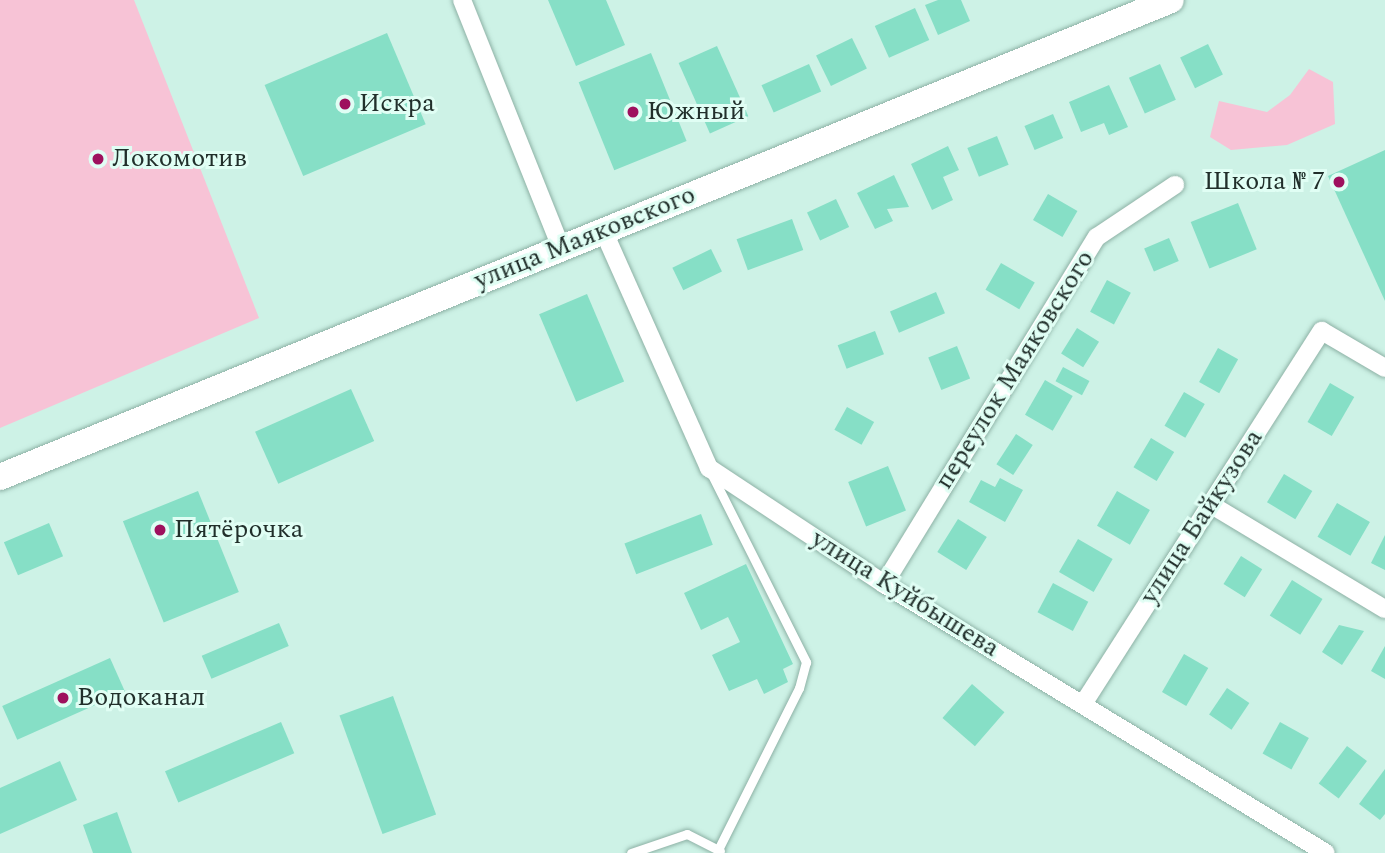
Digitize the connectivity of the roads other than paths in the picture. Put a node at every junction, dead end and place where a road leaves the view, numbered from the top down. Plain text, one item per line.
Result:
1 (462, 0) edge
2 (1171, 0) edge
3 (1175, 185) dead end
4 (603, 230) junction
5 (561, 248) junction
6 (1385, 368) edge
7 (709, 468) junction
8 (0, 477) edge
9 (1210, 504) junction
10 (884, 584) junction
11 (1385, 608) edge
12 (1083, 704) junction
13 (720, 850) edge
14 (631, 853) edge
15 (1326, 853) edge

1 - 5 street
2 - 4 main road, улица Маяковского
3 - 10 street, переулок Маяковского
4 - 5 main road, улица Маяковского
4 - 7 street
5 - 8 main road, улица Маяковского
6 - 9 street, улица Байкузова
7 - 10 street, улица Куйбышева
7 - 13 lane
9 - 11 street
9 - 12 street, улица Байкузова
10 - 12 street, улица Куйбышева
12 - 15 street, улица Куйбышева
13 - 14 lane

